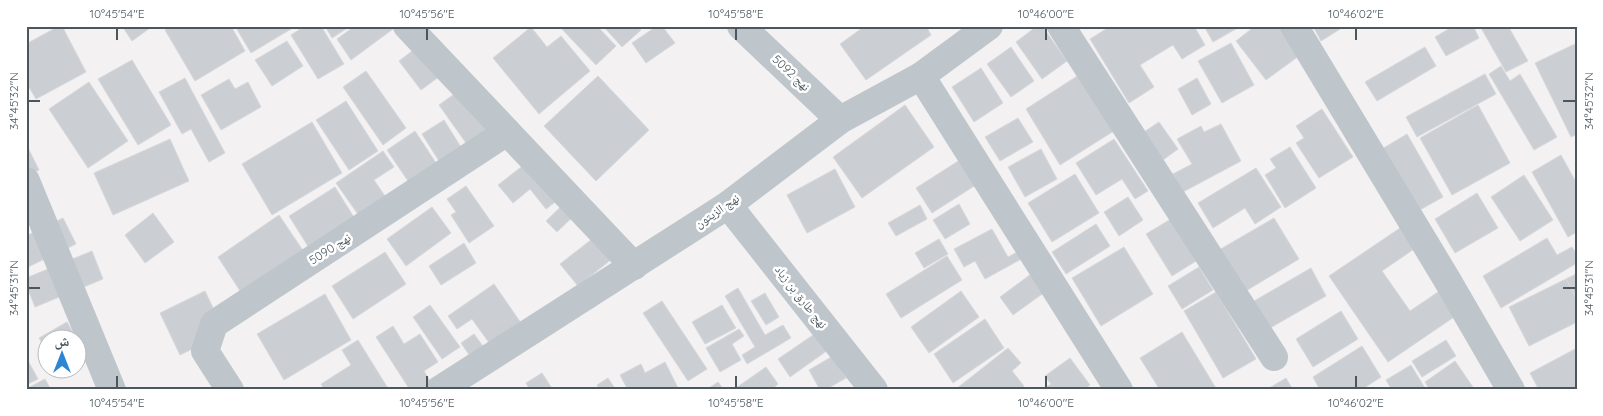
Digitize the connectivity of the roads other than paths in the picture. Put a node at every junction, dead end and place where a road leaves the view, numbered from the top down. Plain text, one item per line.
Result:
1 (408, 26) edge
2 (741, 26) edge
3 (989, 26) edge
4 (1061, 26) edge
5 (1294, 26) edge
6 (921, 76) junction
7 (840, 120) junction
8 (507, 132) junction
9 (26, 181) edge
10 (728, 205) junction
11 (634, 266) junction
12 (1274, 357) dead end
13 (112, 390) edge
14 (230, 390) edge
15 (439, 390) edge
16 (874, 390) edge
17 (1119, 390) edge
18 (1511, 390) edge

1 - 8 street
2 - 7 street, نهج 5092
3 - 6 street, نهج الزيتون
4 - 12 street
5 - 18 street
6 - 7 street, نهج الزيتون
6 - 17 street
7 - 10 street, نهج الزيتون
8 - 11 street
8 - 14 street, نهج 5090
9 - 13 street
10 - 11 street, نهج الزيتون
10 - 16 street, نهج طارق بن زياد
11 - 15 street, نهج الزيتون

